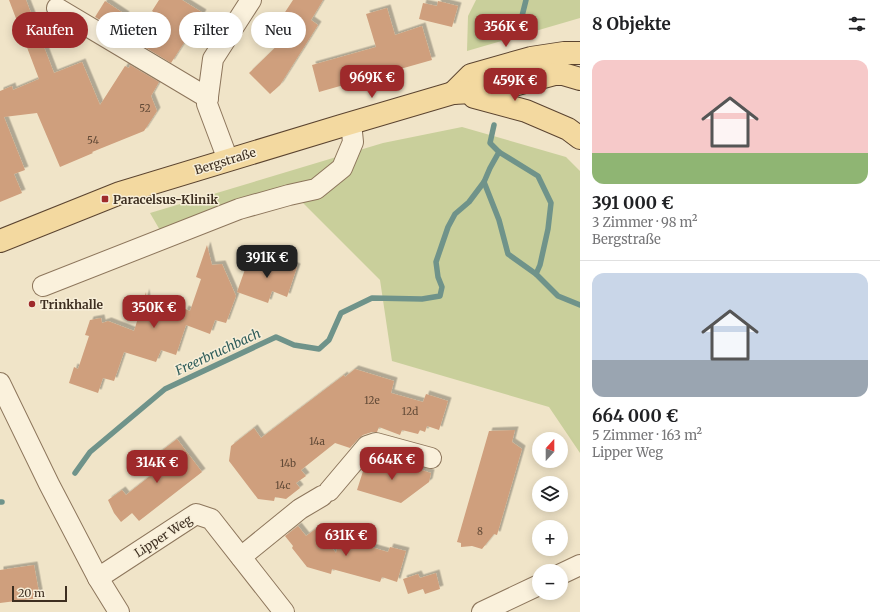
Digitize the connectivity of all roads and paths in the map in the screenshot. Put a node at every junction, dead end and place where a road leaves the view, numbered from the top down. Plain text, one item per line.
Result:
1 (251, 0) edge
2 (57, 8) dead end
3 (580, 53) edge
4 (580, 78) edge
5 (453, 92) junction
6 (208, 98) junction
7 (351, 123) junction
8 (580, 138) edge
9 (228, 160) junction
10 (0, 241) edge
11 (43, 286) dead end
12 (0, 383) edge
13 (431, 458) dead end
14 (241, 558) junction
15 (580, 565) edge
16 (568, 571) edge
17 (98, 578) junction
18 (532, 588) edge
19 (119, 612) edge
20 (284, 612) edge
21 (482, 612) edge

1 - 6 street
2 - 6 street
3 - 5 main road, Bergstraße
4 - 5 main road, Bergstraße
5 - 7 main road, Bergstraße
5 - 8 main road
6 - 9 street
7 - 9 main road, Bergstraße
7 - 11 street
9 - 10 main road, Bergstraße
12 - 17 street
13 - 14 street
14 - 17 street, Lipper Weg
14 - 20 street, Lipper Weg
15 - 16 street
17 - 19 street
18 - 21 street

